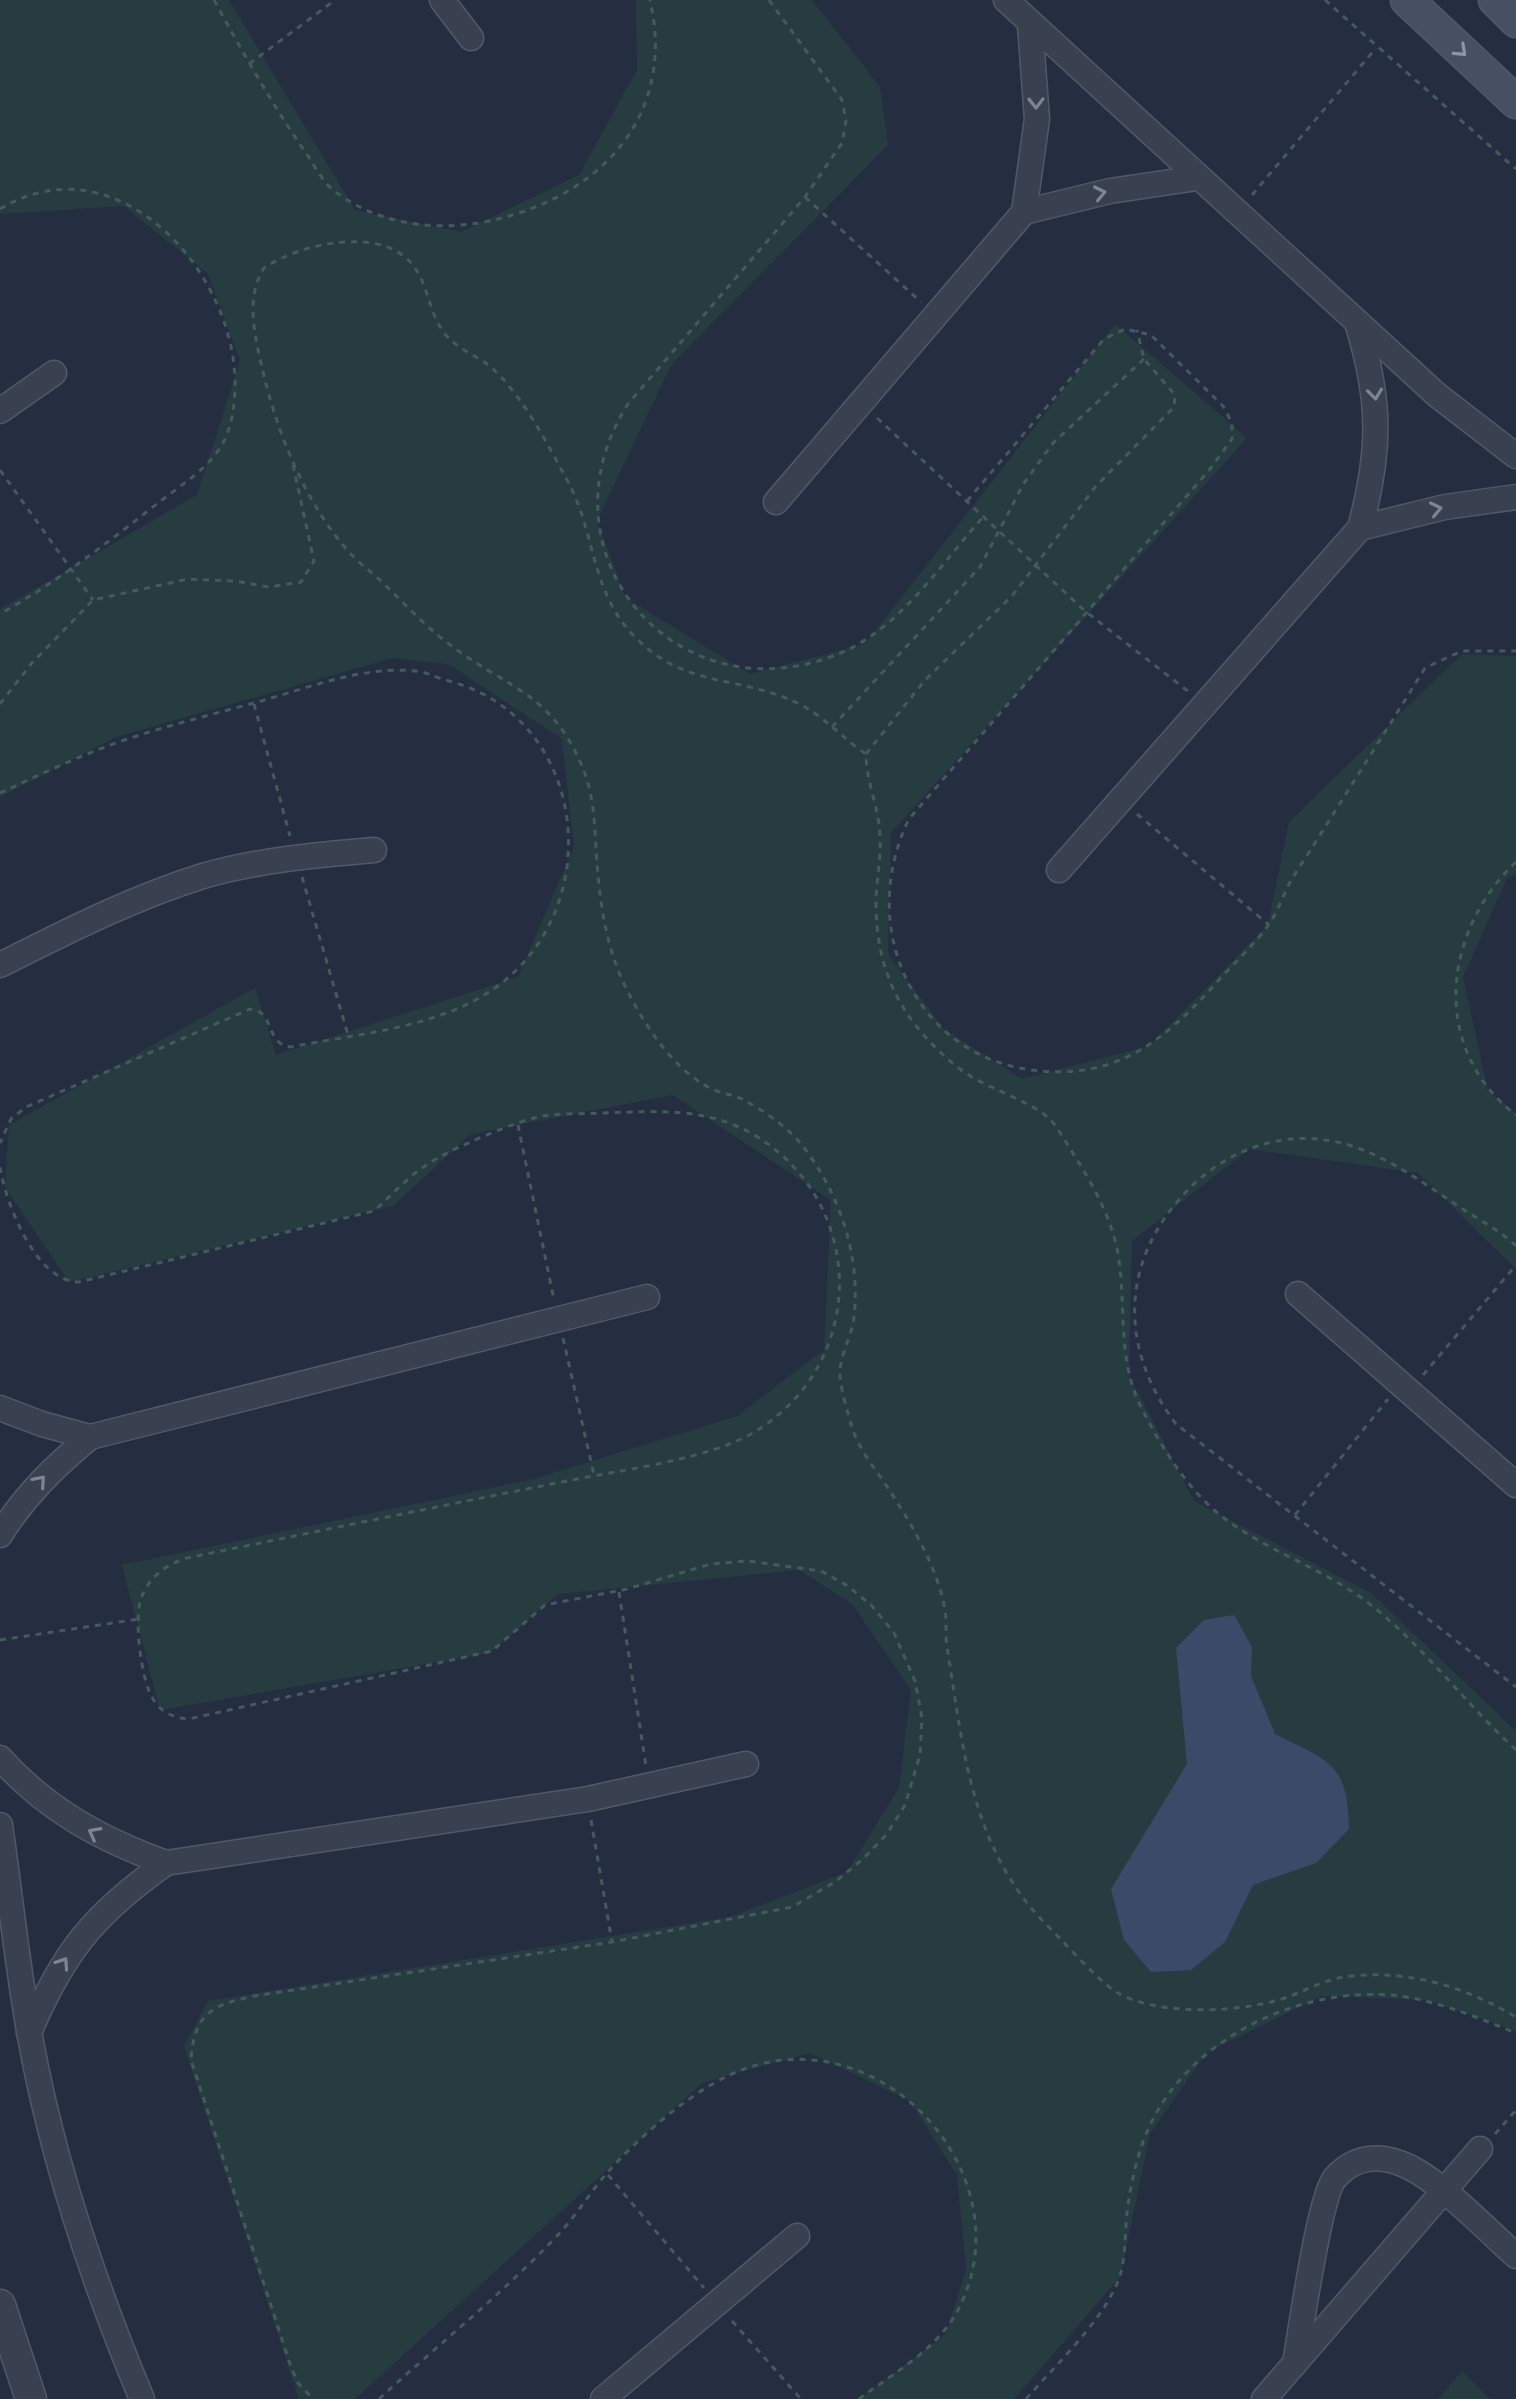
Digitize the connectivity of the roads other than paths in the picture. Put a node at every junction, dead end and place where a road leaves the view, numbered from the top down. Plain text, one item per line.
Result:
1 (442, 0) edge
2 (1006, 0) edge
3 (1407, 0) edge
4 (1495, 0) edge
5 (1516, 21) edge
6 (1030, 25) junction
7 (471, 38) dead end
8 (1516, 102) edge
9 (1197, 178) junction
10 (1024, 212) junction
11 (1356, 319) junction
12 (54, 373) dead end
13 (0, 411) edge
14 (1516, 456) edge
15 (1516, 497) edge
16 (776, 502) dead end
17 (1360, 528) junction
18 (374, 850) dead end
19 (1059, 870) dead end
20 (0, 965) edge
21 (1298, 1294) dead end
22 (647, 1297) dead end
23 (0, 1408) edge
24 (90, 1437) junction
25 (1516, 1485) edge
26 (0, 1535) edge
27 (0, 1758) edge
28 (746, 1764) dead end
29 (0, 1825) edge
30 (166, 1863) junction
31 (29, 2033) junction
32 (1480, 2149) road end
33 (1443, 2192) junction
34 (797, 2236) dead end
35 (1516, 2256) edge
36 (0, 2305) edge
37 (1295, 2363) junction
38 (31, 2399) edge
39 (142, 2399) edge
40 (603, 2399) edge
41 (1264, 2399) edge

1 - 7 street
2 - 6 street
3 -> 8 main road
4 - 5 main road
6 - 9 street
6 -> 10 street
10 -> 9 street
9 - 11 street
10 - 16 street
11 - 14 street
11 -> 17 street
12 - 13 street
17 -> 15 street
17 - 19 street
18 - 20 street
21 - 25 street
22 - 24 street
23 - 24 street
26 -> 24 street
30 -> 27 street
28 - 30 street
29 - 31 street
31 -> 30 street
31 - 39 street
32 - 33 street
33 - 35 street
33 - 37 street
33 - 37 street
34 - 40 street
36 - 38 street
37 - 41 street

